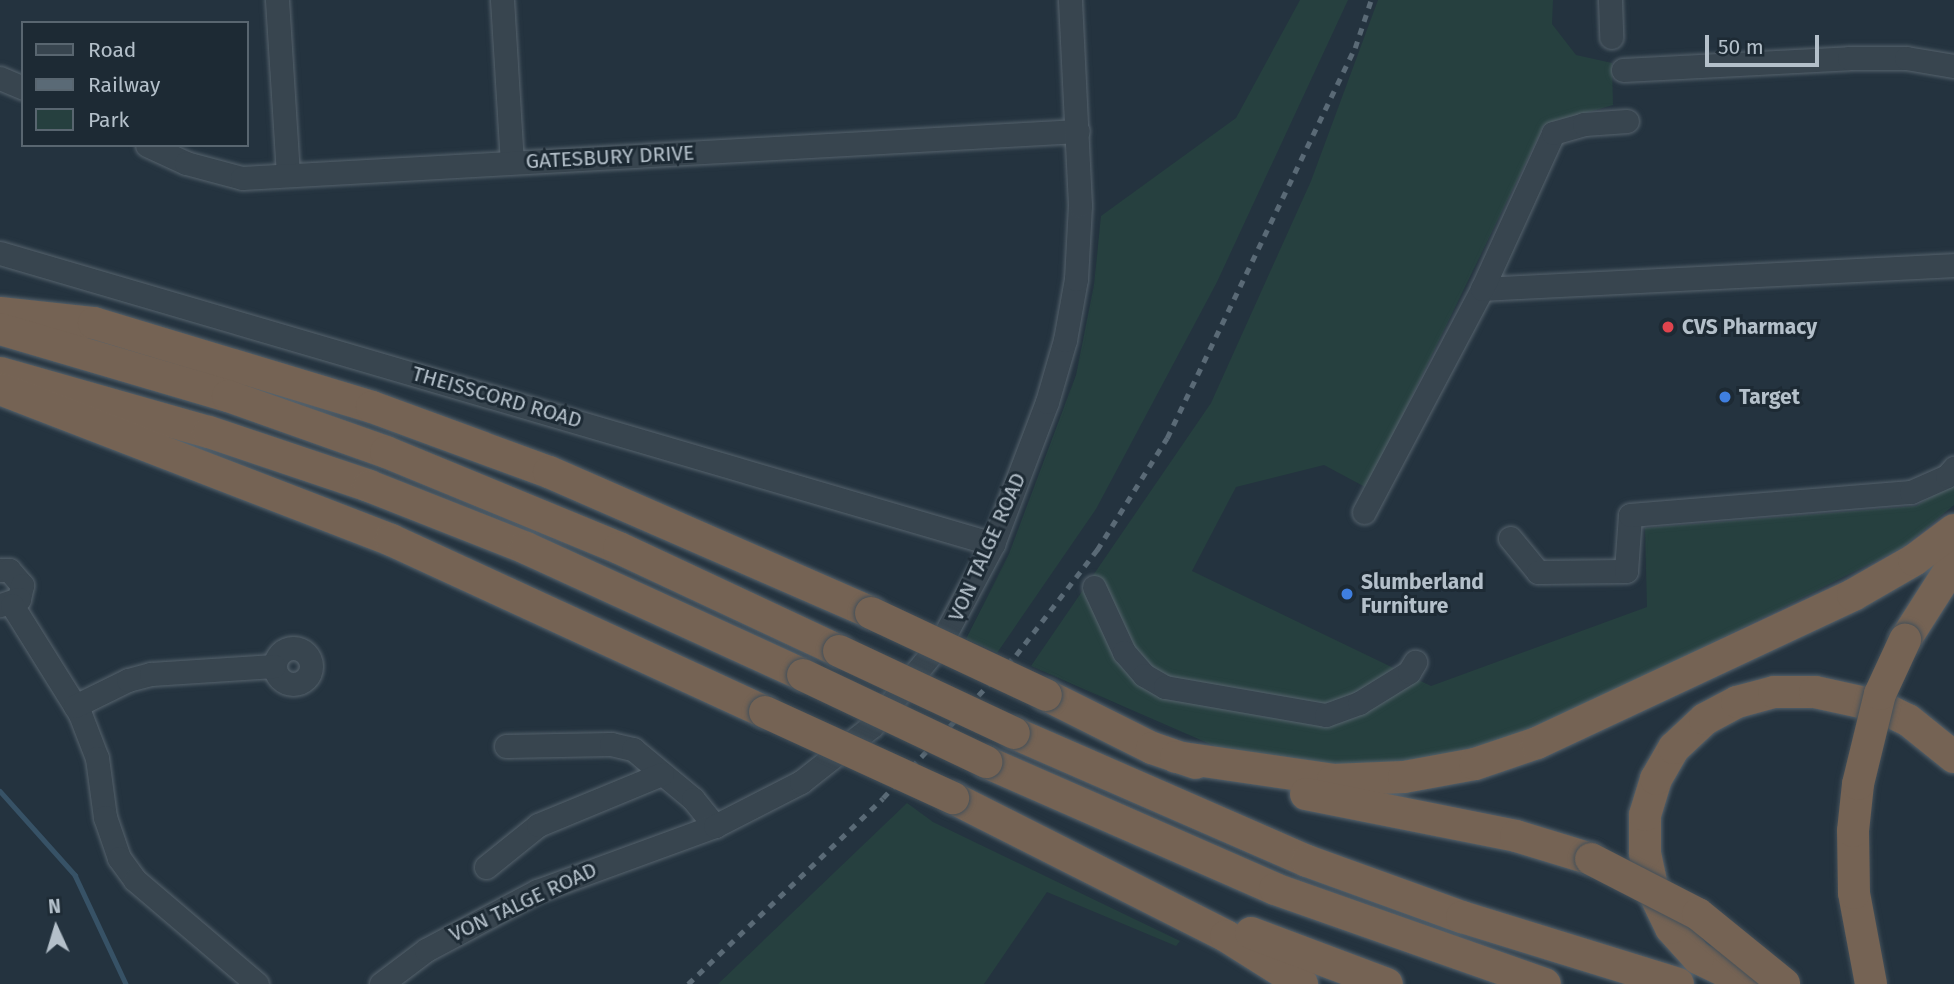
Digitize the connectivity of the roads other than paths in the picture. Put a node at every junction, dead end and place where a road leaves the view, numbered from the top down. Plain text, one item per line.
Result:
1 (277, 0) edge
2 (502, 0) edge
3 (1070, 0) edge
4 (1610, 0) edge
5 (1611, 37) dead end
6 (1954, 66) edge
7 (1623, 70) dead end
8 (0, 78) edge
9 (21, 87) edge
10 (1628, 121) dead end
11 (1078, 131) junction
12 (152, 147) edge
13 (512, 162) junction
14 (288, 175) junction
15 (0, 254) edge
16 (1954, 265) edge
17 (1482, 289) junction
18 (0, 313) edge
19 (0, 329) edge
20 (0, 373) edge
21 (0, 389) edge
22 (1954, 468) edge
23 (1364, 512) dead end
24 (1954, 530) edge
25 (1510, 538) dead end
26 (993, 544) junction
27 (1954, 563) edge
28 (0, 570) edge
29 (1094, 587) dead end
30 (6, 605) edge
31 (1415, 662) dead end
32 (274, 666) dead end
33 (75, 706) junction
34 (506, 746) dead end
35 (1176, 757) junction
36 (1954, 757) edge
37 (662, 774) junction
38 (715, 826) junction
39 (486, 867) dead end
40 (1151, 897) junction
41 (257, 984) edge
42 (381, 984) edge
43 (1302, 984) edge
44 (1387, 984) edge
45 (1545, 984) edge
46 (1678, 984) edge
47 (1752, 984) edge
48 (1784, 984) edge
49 (1871, 984) edge

1 - 14 street
2 - 13 street
3 - 11 street, VON TALGE ROAD
4 - 5 street
6 - 7 street
8 - 9 street
10 - 17 street
11 - 13 street, GATESBURY DRIVE
11 - 26 street, VON TALGE ROAD
12 - 14 street, GATESBURY DRIVE
13 - 14 street, GATESBURY DRIVE
15 - 26 street, THEISSCORD ROAD
16 - 17 street
17 - 23 street
18 - 35 highway, bridge
19 - 46 highway, bridge
20 - 45 highway, bridge
21 - 40 highway, bridge
22 - 25 street
24 - 35 highway
26 - 38 street, VON TALGE ROAD
27 - 49 highway, bridge
28 - 30 street
29 - 31 street
30 - 33 street
32 - 33 street
33 - 41 street
34 - 37 street
35 - 48 highway, bridge
36 - 47 highway
37 - 38 street
37 - 39 street
38 - 42 street, VON TALGE ROAD
40 - 43 highway
40 - 44 highway

